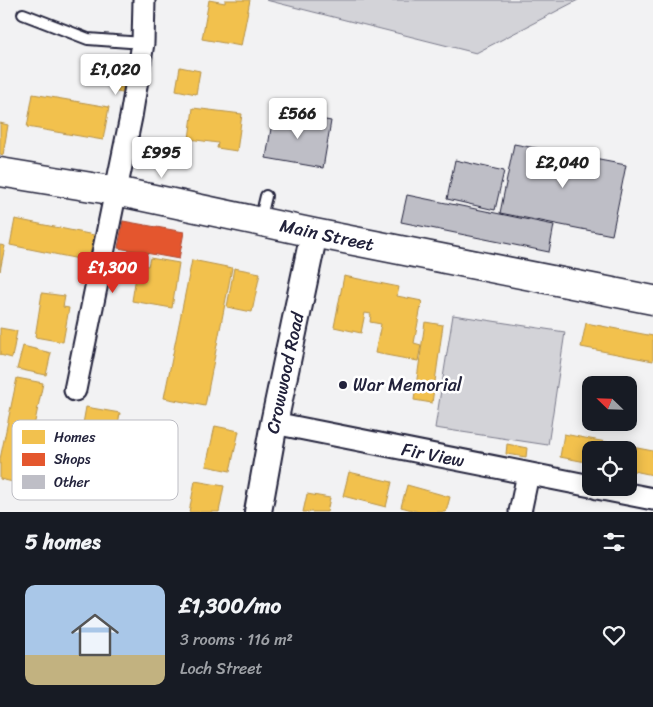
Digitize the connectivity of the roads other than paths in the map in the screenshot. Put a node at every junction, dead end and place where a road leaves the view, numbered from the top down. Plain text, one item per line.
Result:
1 (144, 0) edge
2 (23, 14) dead end
3 (143, 43) junction
4 (0, 172) edge
5 (116, 191) junction
6 (314, 233) junction
7 (653, 300) edge
8 (75, 390) dead end
9 (274, 423) junction
10 (528, 474) junction
11 (582, 484) edge
12 (637, 495) edge
13 (653, 498) edge
14 (258, 512) edge
15 (520, 512) edge

1 - 3 street
2 - 3 lane
3 - 5 street
4 - 5 main road, Main Street
5 - 6 main road, Main Street
5 - 8 street
6 - 7 main road, Main Street
6 - 9 street, Crowwood Road
9 - 10 street, Fir View
9 - 14 street, Crowwood Road
10 - 11 street, Fir View
10 - 15 street
12 - 13 street

